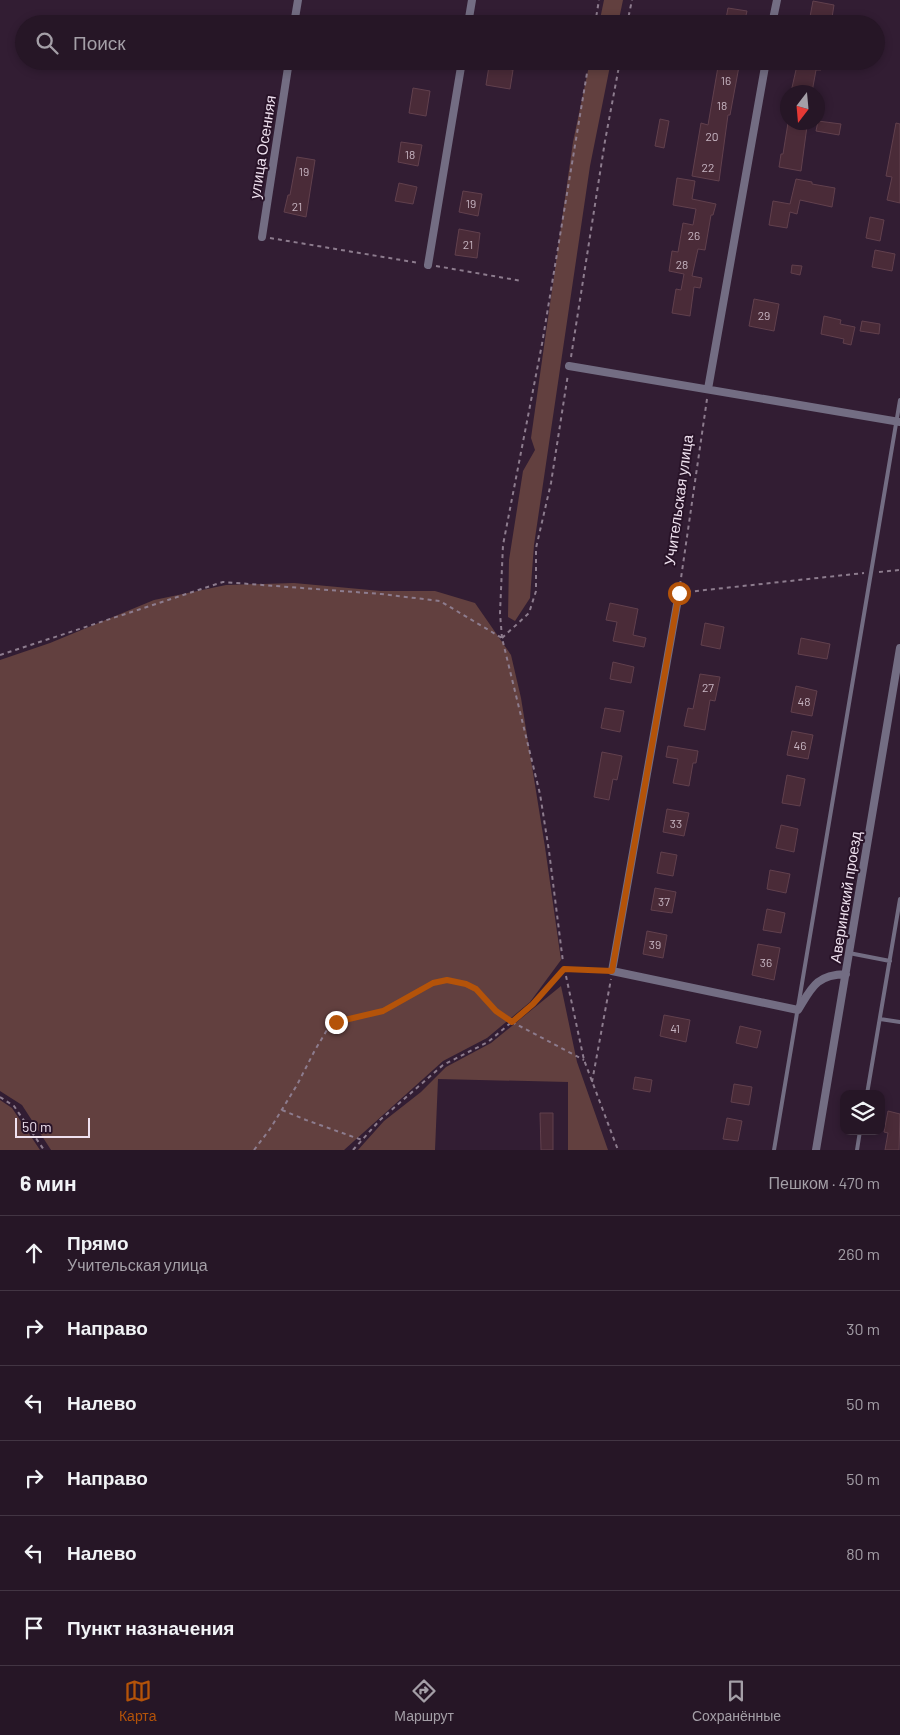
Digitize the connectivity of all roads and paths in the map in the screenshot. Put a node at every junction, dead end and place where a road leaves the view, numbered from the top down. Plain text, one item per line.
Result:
1 (298, 0) edge
2 (472, 0) edge
3 (599, 0) edge
4 (632, 0) edge
5 (777, 0) edge
6 (296, 15) edge
7 (470, 15) edge
8 (596, 15) edge
9 (629, 15) edge
10 (774, 15) edge
11 (288, 70) edge
12 (460, 70) edge
13 (588, 70) edge
14 (618, 70) edge
15 (764, 70) edge
16 (262, 237) joint
17 (428, 265) junction
18 (522, 281) dead end
19 (570, 366) junction
20 (708, 389) junction
21 (900, 400) edge
22 (898, 421) edge
23 (900, 570) edge
24 (871, 572) junction
25 (679, 593) junction
26 (502, 638) junction
27 (900, 648) edge
28 (0, 655) edge
29 (900, 899) edge
30 (849, 954) junction
31 (890, 961) junction
32 (564, 969) junction
33 (612, 971) junction
34 (846, 974) junction
35 (798, 1010) junction
36 (880, 1019) junction
37 (512, 1022) junction
38 (900, 1022) edge
39 (584, 1060) junction
40 (592, 1082) junction
41 (868, 1090) edge
42 (0, 1096) edge
43 (282, 1110) junction
44 (859, 1135) edge
45 (362, 1140) junction
46 (44, 1150) edge
47 (254, 1150) edge
48 (353, 1150) edge
49 (618, 1150) edge
50 (774, 1150) edge
51 (816, 1150) edge
52 (857, 1150) edge

1 - 6 street
2 - 7 street
3 - 8 path
4 - 9 path
5 - 10 street
11 - 16 street, улица Осенняя
12 - 17 street
13 - 26 path
14 - 19 path
15 - 20 street
16 - 17 path
17 - 18 path
19 - 20 street
19 - 26 path
20 - 22 street
20 - 25 path, Учительская улица
21 - 22 lane
22 - 24 lane
23 - 24 path
24 - 25 path
24 - 35 lane
25 - 33 street
26 - 28 path
26 - 32 path
27 - 30 street, Аверинский проезд
29 - 31 lane
30 - 31 lane
30 - 34 street, Аверинский проезд
31 - 36 lane
32 - 33 lane
32 - 37 path
32 - 39 path
33 - 35 street
33 - 40 path
34 - 35 street
34 - 51 street, Аверинский проезд
35 - 50 lane
36 - 38 lane
36 - 41 lane
37 - 39 path
37 - 43 path
37 - 45 path
39 - 40 path
40 - 49 path
42 - 46 path
43 - 45 path
43 - 47 path
44 - 52 lane
45 - 48 path

